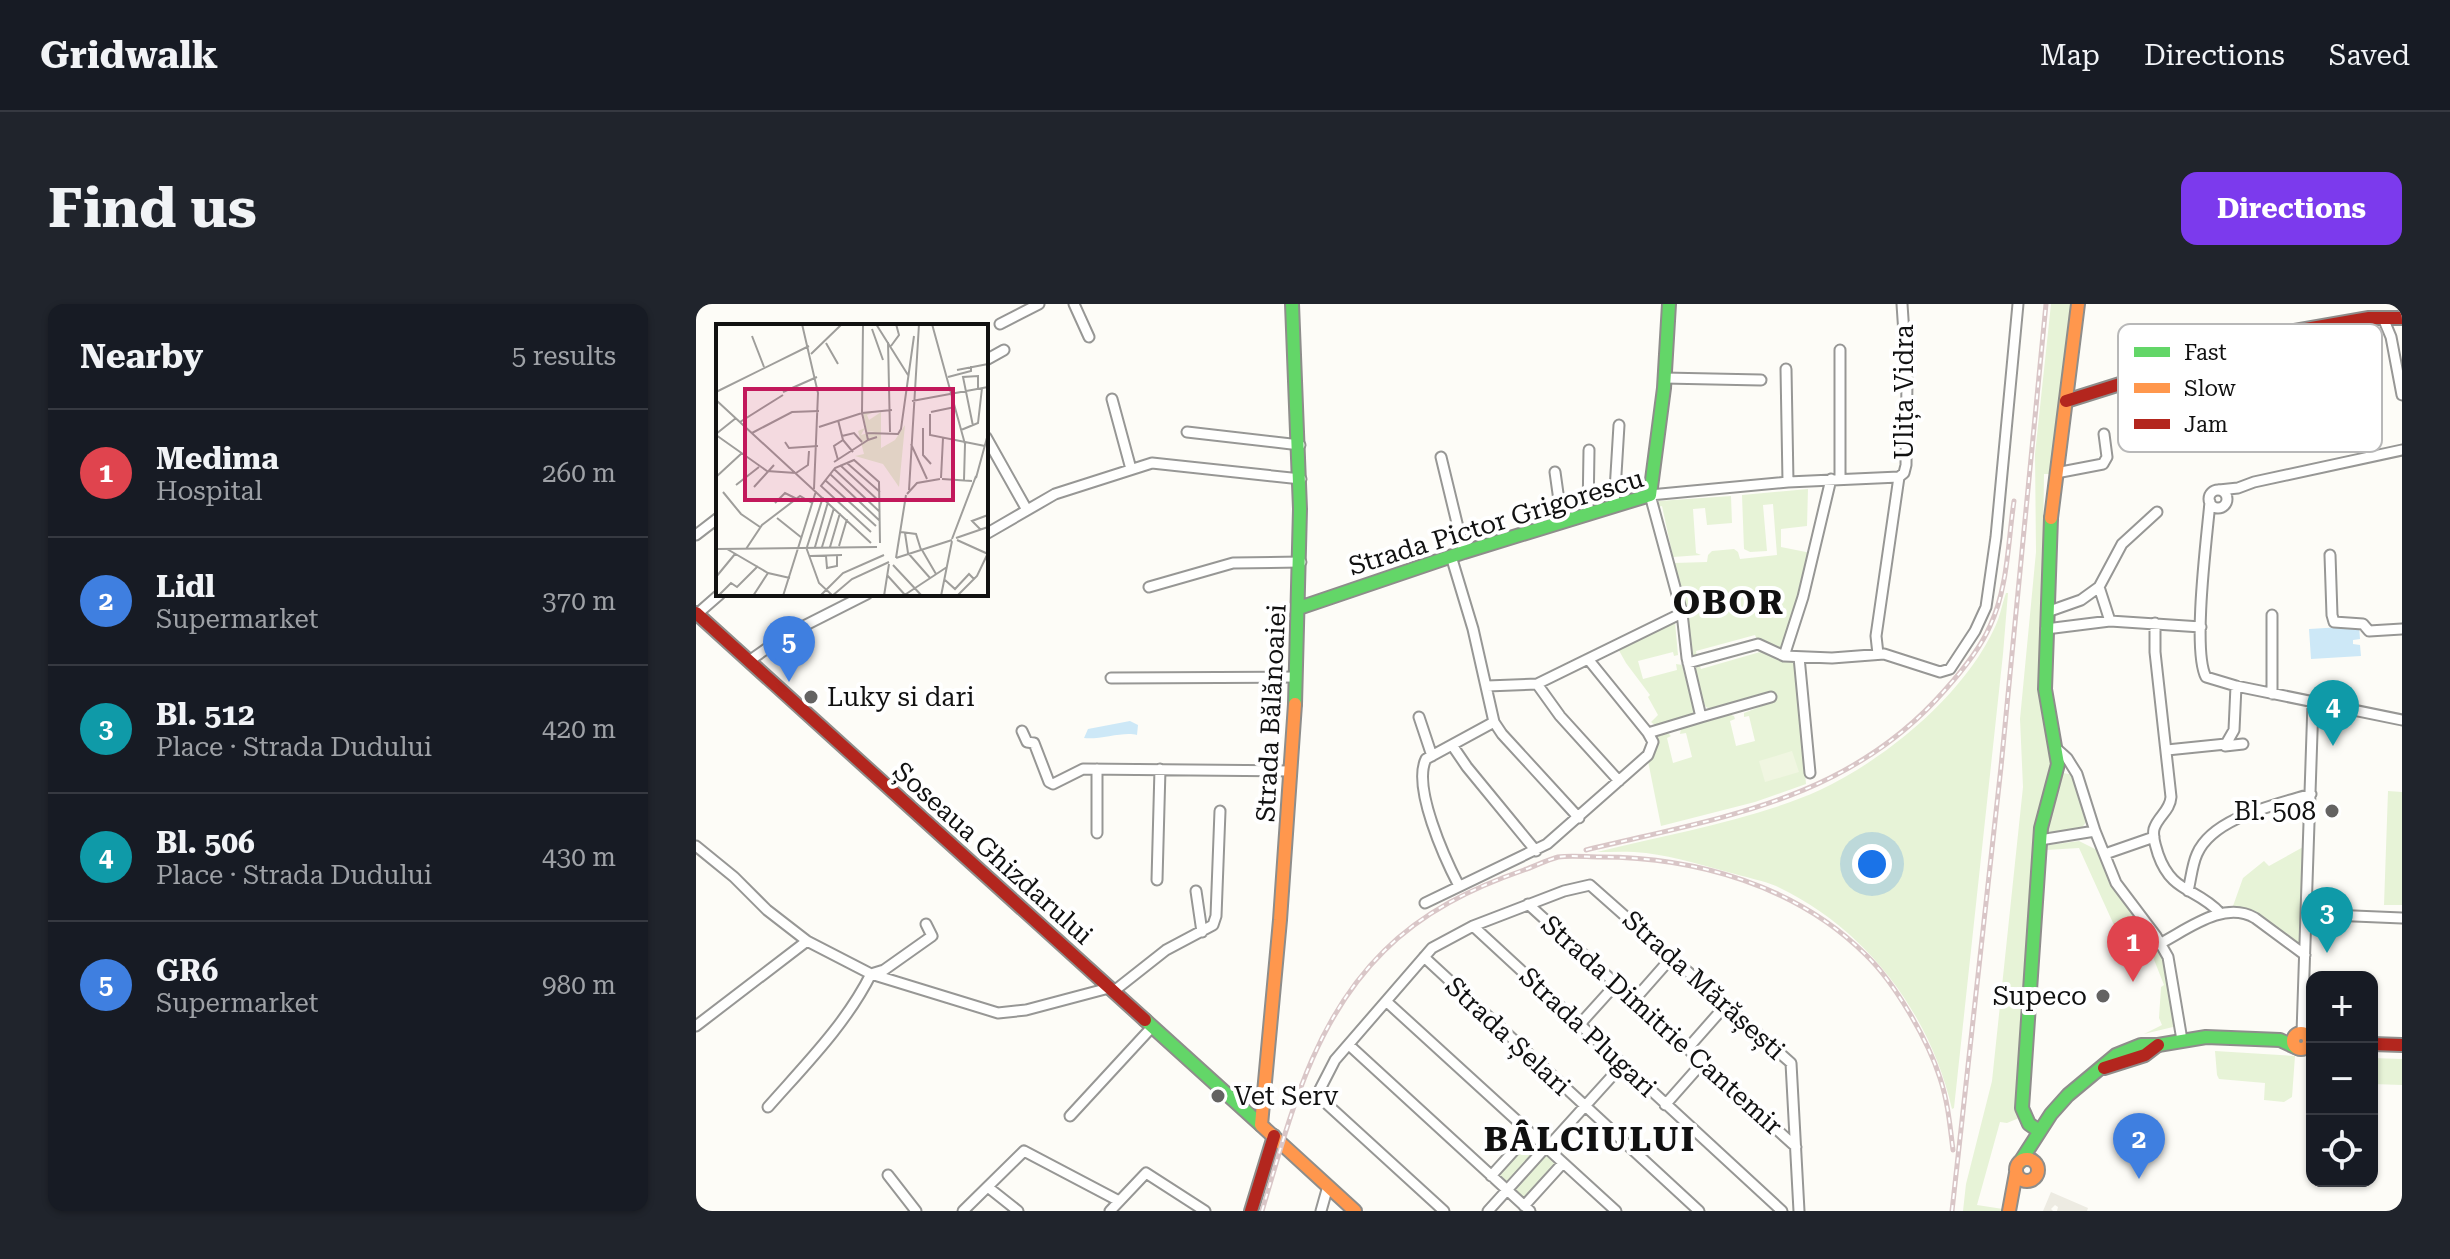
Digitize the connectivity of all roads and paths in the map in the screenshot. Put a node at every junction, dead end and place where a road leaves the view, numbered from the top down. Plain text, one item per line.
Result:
1 (1039, 304) edge
2 (1074, 304) edge
3 (1292, 304) edge
4 (1669, 304) edge
5 (1902, 304) edge
6 (2018, 304) edge
7 (2078, 304) edge
8 (2378, 304) edge
9 (2383, 318) junction
10 (2402, 318) edge
11 (1000, 324) dead end
12 (2344, 324) edge
13 (1089, 337) dead end
14 (1004, 350) dead end
15 (1840, 350) dead end
16 (988, 359) edge
17 (1786, 369) dead end
18 (1664, 378) junction
19 (1761, 380) dead end
20 (2118, 384) edge
21 (2402, 395) edge
22 (1112, 399) dead end
23 (2066, 401) junction
24 (1619, 425) dead end
25 (1187, 432) dead end
26 (2104, 434) dead end
27 (988, 441) edge
28 (1300, 445) junction
29 (1589, 450) dead end
30 (2402, 450) edge
31 (1441, 457) dead end
32 (1131, 469) junction
33 (1555, 472) dead end
34 (2056, 473) junction
35 (1899, 477) junction
36 (1301, 479) junction
37 (1836, 479) junction
38 (1788, 482) junction
39 (2254, 482) junction
40 (2219, 490) junction
41 (1650, 495) junction
42 (2210, 502) junction
43 (2224, 504) junction
44 (1614, 507) junction
45 (1027, 510) junction
46 (2157, 512) dead end
47 (1588, 514) junction
48 (716, 520) edge
49 (1562, 522) junction
50 (988, 533) edge
51 (2207, 534) junction
52 (696, 535) edge
53 (1458, 554) junction
54 (2330, 555) dead end
55 (1301, 562) junction
56 (1149, 587) dead end
57 (2099, 587) junction
58 (717, 596) edge
59 (863, 596) edge
60 (1299, 608) junction
61 (2047, 612) junction
62 (696, 613) edge
63 (1682, 613) junction
64 (2272, 615) dead end
65 (2110, 621) junction
66 (2155, 623) junction
67 (2201, 627) junction
68 (2046, 629) junction
69 (2402, 629) edge
70 (1878, 654) junction
71 (1784, 656) junction
72 (1799, 657) junction
73 (1588, 659) junction
74 (749, 661) junction
75 (1688, 663) junction
76 (1296, 677) junction
77 (1111, 678) dead end
78 (1537, 684) junction
79 (1487, 686) junction
80 (2236, 686) junction
81 (2272, 694) junction
82 (1771, 697) dead end
83 (2313, 703) junction
84 (1419, 717) dead end
85 (1701, 717) junction
86 (2402, 720) edge
87 (1494, 722) junction
88 (1022, 731) dead end
89 (1648, 733) junction
90 (2243, 744) dead end
91 (1452, 745) junction
92 (2221, 746) junction
93 (2057, 749) junction
94 (2167, 750) junction
95 (1432, 756) junction
96 (1097, 769) junction
97 (1160, 769) junction
98 (1290, 771) junction
99 (1810, 773) dead end
100 (1619, 781) junction
101 (2311, 794) junction
102 (1220, 811) dead end
103 (1579, 818) junction
104 (2095, 831) junction
105 (1097, 833) dead end
106 (2154, 837) junction
107 (2040, 840) junction
108 (696, 846) edge
109 (1536, 851) junction
110 (2105, 854) junction
111 (1157, 880) dead end
112 (1459, 886) junction
113 (1196, 891) dead end
114 (2188, 891) junction
115 (1425, 903) dead end
116 (1528, 904) junction
117 (2220, 913) junction
118 (2307, 914) junction
119 (2402, 918) edge
120 (926, 924) dead end
121 (1473, 926) junction
122 (1202, 932) junction
123 (807, 941) junction
124 (2161, 943) junction
125 (2305, 955) junction
126 (1424, 957) junction
127 (1672, 957) junction
128 (871, 974) junction
129 (1617, 983) junction
130 (1112, 990) junction
131 (1635, 999) junction
132 (1387, 1002) junction
133 (1725, 1006) junction
134 (1580, 1024) junction
135 (696, 1026) edge
136 (1153, 1026) junction
137 (2182, 1040) junction
138 (2304, 1041) edge
139 (2378, 1044) edge
140 (1349, 1045) junction
141 (2402, 1045) edge
142 (1688, 1048) junction
143 (1703, 1062) junction
144 (1623, 1064) junction
145 (1665, 1105) junction
146 (768, 1107) dead end
147 (1585, 1107) junction
148 (1070, 1116) dead end
149 (1261, 1125) junction
150 (2039, 1131) junction
151 (1530, 1133) junction
152 (1274, 1136) junction
153 (1796, 1147) junction
154 (1546, 1148) junction
155 (1563, 1163) junction
156 (2037, 1165) junction
157 (2018, 1168) junction
158 (888, 1175) dead end
159 (1491, 1176) junction
160 (2031, 1181) junction
161 (1328, 1186) junction
162 (989, 1188) junction
163 (1507, 1190) junction
164 (1119, 1201) junction
165 (1527, 1208) edge
166 (916, 1211) edge
167 (963, 1211) edge
168 (1018, 1211) edge
169 (1110, 1211) edge
170 (1205, 1211) edge
171 (1251, 1211) edge
172 (1321, 1211) edge
173 (1355, 1211) edge
174 (1444, 1211) edge
175 (1488, 1211) edge
176 (1616, 1211) edge
177 (1699, 1211) edge
178 (1782, 1211) edge
179 (1799, 1211) edge
180 (2009, 1211) edge

1 - 11 street
2 - 13 street
3 - 28 main road, Strada Bălănoaiei
4 - 18 main road
5 - 35 street, Ulița Vidra
6 - 70 street
7 - 23 main road
8 - 9 main road
9 - 10 main road
9 - 12 main road
9 - 21 street
14 - 16 street
15 - 37 street
17 - 38 street
18 - 19 street
18 - 41 main road
20 - 23 main road
22 - 32 street
23 - 34 main road
24 - 44 street
25 - 28 street
26 - 34 street
27 - 45 street
28 - 36 main road, Strada Bălănoaiei
29 - 47 street
30 - 39 street
31 - 53 street
32 - 36 street
32 - 45 street
33 - 49 street
34 - 61 main road
35 - 37 street, Strada Pictor Grigorescu
35 - 70 street, Ulița Vidra
36 - 55 main road, Strada Bălănoaiei
37 - 38 street, Strada Pictor Grigorescu
37 - 71 street
38 - 41 street, Strada Pictor Grigorescu
39 - 40 street
39 - 43 street
40 - 42 street
40 - 43 street
41 - 44 main road, Strada Pictor Grigorescu
41 - 63 street
42 - 43 street
42 - 51 street
43 - 51 street
44 - 47 main road, Strada Pictor Grigorescu
45 - 50 street
46 - 57 street
47 - 49 main road, Strada Pictor Grigorescu
48 - 52 street
49 - 53 main road, Strada Pictor Grigorescu
51 - 67 street
53 - 60 main road, Strada Pictor Grigorescu
53 - 79 street
54 - 69 street
55 - 56 street
55 - 60 main road, Strada Bălănoaiei
57 - 61 street
57 - 65 street
58 - 62 street
59 - 74 street
60 - 76 main road, Strada Bălănoaiei
61 - 68 main road
62 - 74 main road, Șoseaua Ghizdarului
63 - 73 street
63 - 75 street
64 - 81 street
65 - 66 street
65 - 68 street
66 - 67 street
66 - 94 street
67 - 80 street
68 - 93 main road
70 - 72 street
71 - 72 street
71 - 75 street
72 - 99 street
73 - 78 street
73 - 89 street
74 - 130 main road, Șoseaua Ghizdarului
75 - 85 street
76 - 77 street
76 - 98 main road, Strada Bălănoaiei
78 - 79 street
78 - 100 street
79 - 87 street
80 - 81 street
80 - 92 street
81 - 83 street
82 - 85 street
83 - 86 street
83 - 101 street
84 - 95 street
85 - 89 street
87 - 91 street
87 - 103 street
88 - 96 street
89 - 100 street
90 - 92 street
91 - 95 street
91 - 109 street
92 - 94 street
93 - 104 street
93 - 107 main road
94 - 106 street
95 - 112 street
96 - 97 street
96 - 105 street
97 - 98 street
97 - 111 street
98 - 149 main road, Strada Bălănoaiei
100 - 103 street
101 - 114 street
101 - 118 street
102 - 122 street
103 - 109 street
104 - 107 street
104 - 110 street
106 - 110 street
106 - 114 street
107 - 150 main road
108 - 123 street
109 - 112 street
110 - 124 street
112 - 115 street
113 - 122 street
114 - 117 street
116 - 121 street
116 - 127 street, Strada Mărășești
116 - 129 street, Strada Dimitrie Cantemir
117 - 124 street
117 - 125 street
118 - 119 street
118 - 125 street
120 - 128 street
121 - 126 street
121 - 134 street, Strada Plugari
122 - 130 street
123 - 128 street
123 - 135 street
124 - 137 street
125 - 138 street
126 - 132 street
126 - 147 street, Strada Șelari
127 - 131 street
127 - 133 street, Strada Mărășești
128 - 130 street
128 - 146 street
129 - 131 street, Strada Dimitrie Cantemir
129 - 134 street
130 - 136 main road, Șoseaua Ghizdarului
131 - 142 street, Strada Dimitrie Cantemir
132 - 140 street
132 - 151 street
133 - 142 street
133 - 153 street, Strada Mărășești
134 - 144 street, Strada Plugari
136 - 148 street
136 - 149 main road, Șoseaua Ghizdarului
137 - 138 main road
137 - 150 main road
139 - 141 main road
140 - 159 street
140 - 174 street
142 - 143 street, Strada Dimitrie Cantemir
143 - 145 street
143 - 153 street, Strada Dimitrie Cantemir
144 - 145 street, Strada Plugari
144 - 147 street
145 - 178 street, Strada Plugari
147 - 154 street
147 - 177 street, Strada Șelari
149 - 152 main road, Șoseaua Ghizdarului
150 - 156 main road
150 - 157 main road
151 - 154 street
151 - 159 street
152 - 161 main road, Șoseaua Ghizdarului
152 - 171 main road
153 - 179 street, Strada Mărășești
154 - 155 street
154 - 163 street
155 - 165 street
155 - 176 street
156 - 157 main road
156 - 160 main road
157 - 160 main road
157 - 180 main road
158 - 166 street
159 - 163 street
160 - 180 main road
161 - 172 street
161 - 173 main road, Șoseaua Ghizdarului
162 - 164 street
162 - 167 street
162 - 168 street
163 - 165 street
163 - 175 street
164 - 169 street
164 - 170 street

